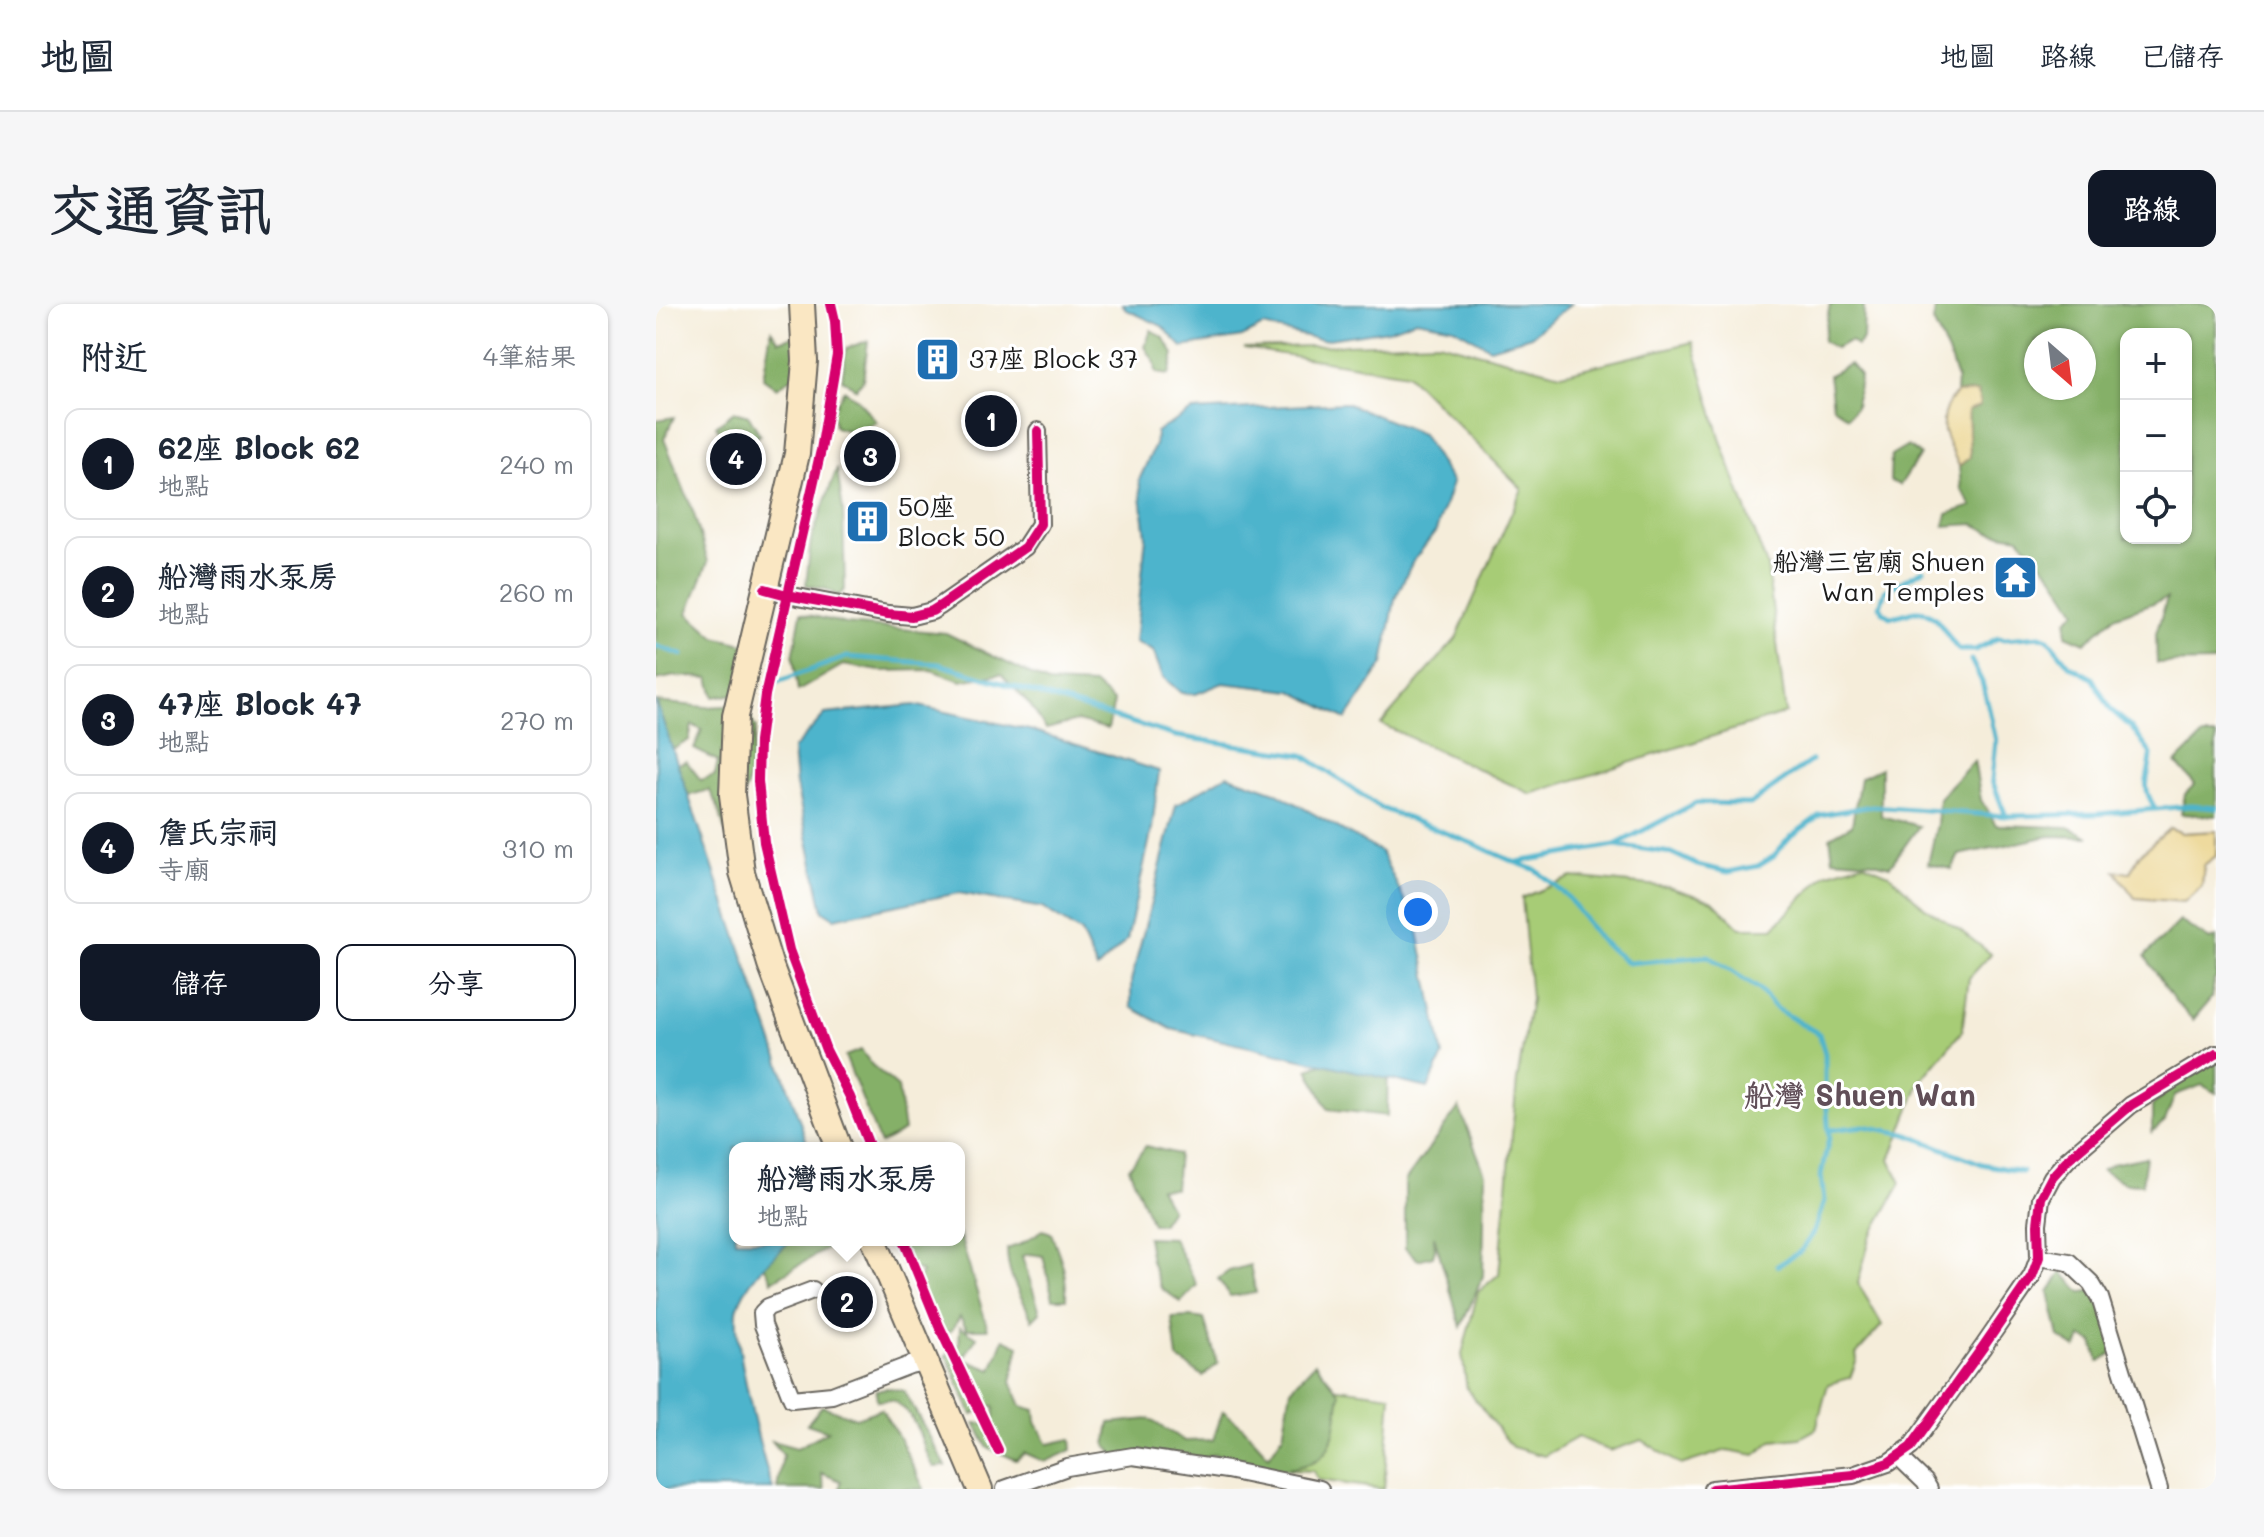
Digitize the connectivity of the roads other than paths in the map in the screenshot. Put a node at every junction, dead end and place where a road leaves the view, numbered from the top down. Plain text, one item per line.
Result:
1 (802, 304) edge
2 (1038, 431) dead end
3 (765, 589) junction
4 (2216, 1054) edge
5 (837, 1142) edge
6 (877, 1246) edge
7 (2039, 1257) junction
8 (813, 1290) dead end
9 (925, 1362) junction
10 (1898, 1456) junction
11 (980, 1489) edge
12 (1005, 1489) edge
13 (1320, 1489) edge
14 (1712, 1489) edge
15 (1929, 1489) edge
16 (2159, 1489) edge

1 - 3 main road
2 - 3 street
3 - 5 main road
4 - 7 street
6 - 9 main road
7 - 10 street
7 - 16 street
8 - 9 street
9 - 11 main road
10 - 14 street
10 - 15 street
12 - 13 street

